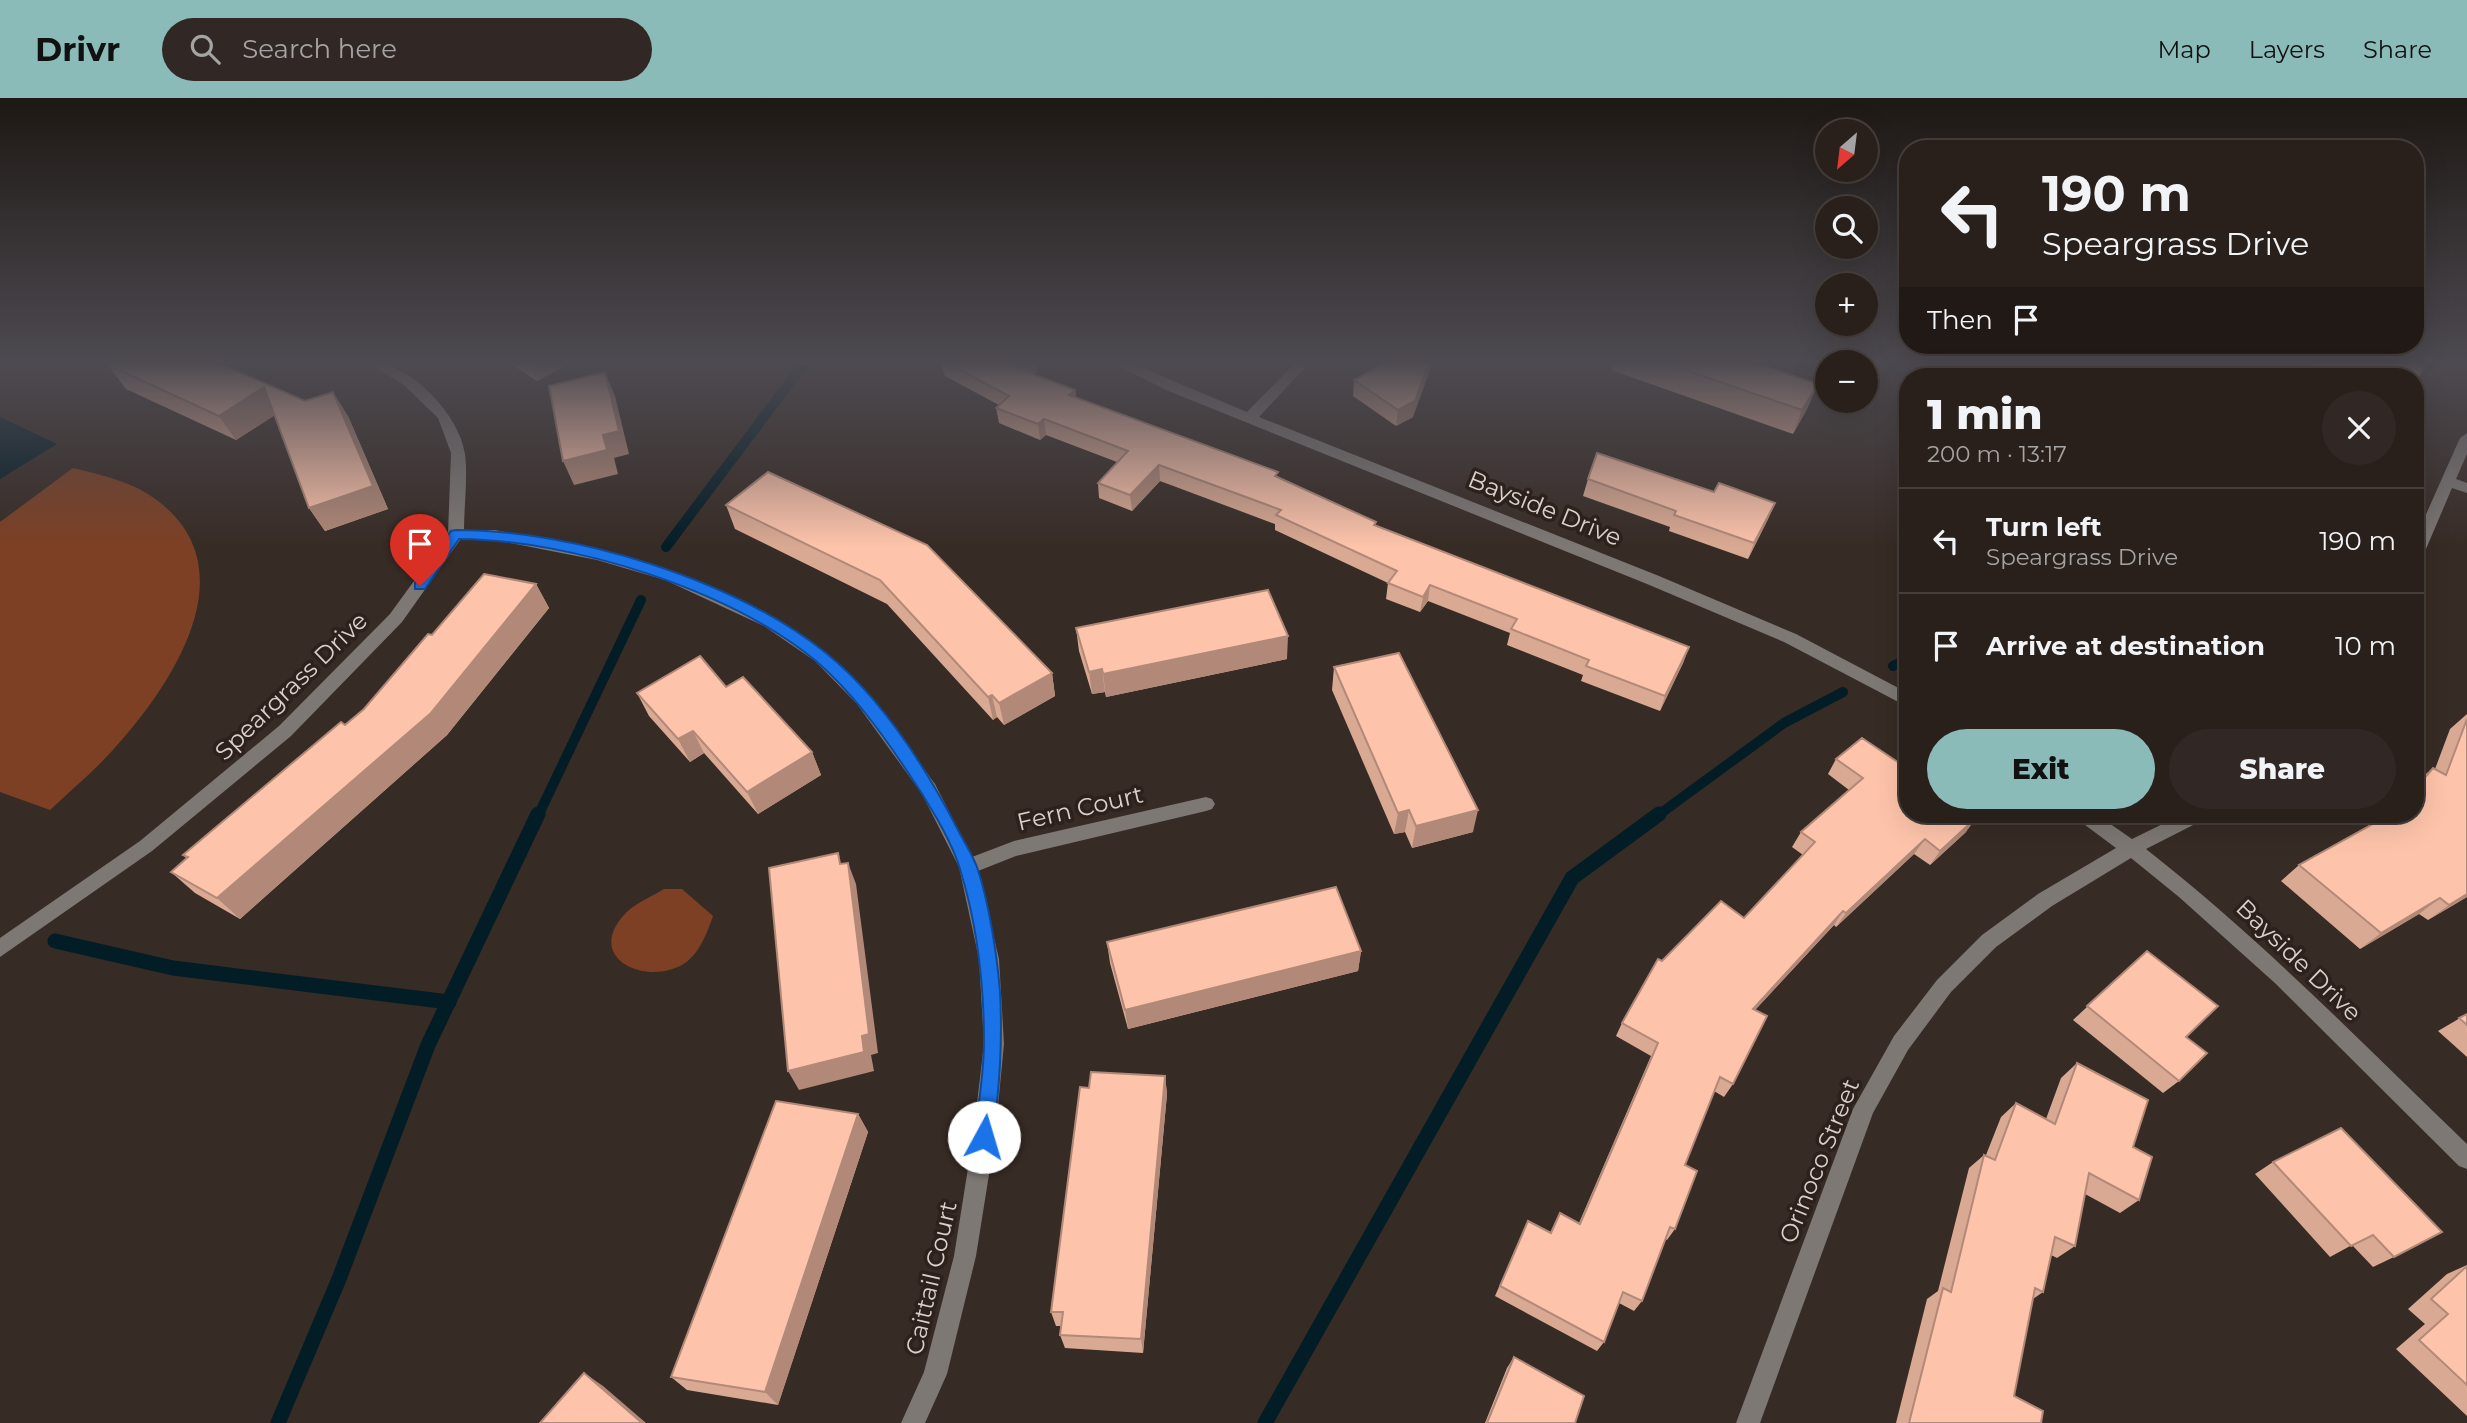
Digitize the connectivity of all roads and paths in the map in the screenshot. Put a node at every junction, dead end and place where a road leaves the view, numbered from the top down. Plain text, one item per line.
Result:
1 (447, 424) edge
2 (1261, 424) edge
3 (2467, 438) edge
4 (2448, 481) junction
5 (2467, 488) edge
6 (456, 535) junction
7 (2424, 536) edge
8 (1899, 696) edge
9 (1206, 804) dead end
10 (2097, 823) edge
11 (2181, 823) edge
12 (2133, 847) junction
13 (968, 867) junction
14 (0, 949) edge
15 (2467, 1159) edge
16 (913, 1423) edge
17 (1748, 1423) edge

1 - 6 street
2 - 8 street, Bayside Drive
3 - 4 street
4 - 5 street
4 - 7 street
6 - 13 street, Caittail Court
6 - 14 street, Speargrass Drive
9 - 13 street, Fern Court
10 - 12 street, Bayside Drive
11 - 12 street, Orinoco Street
12 - 15 street, Bayside Drive
12 - 17 street, Orinoco Street
13 - 16 street, Caittail Court

